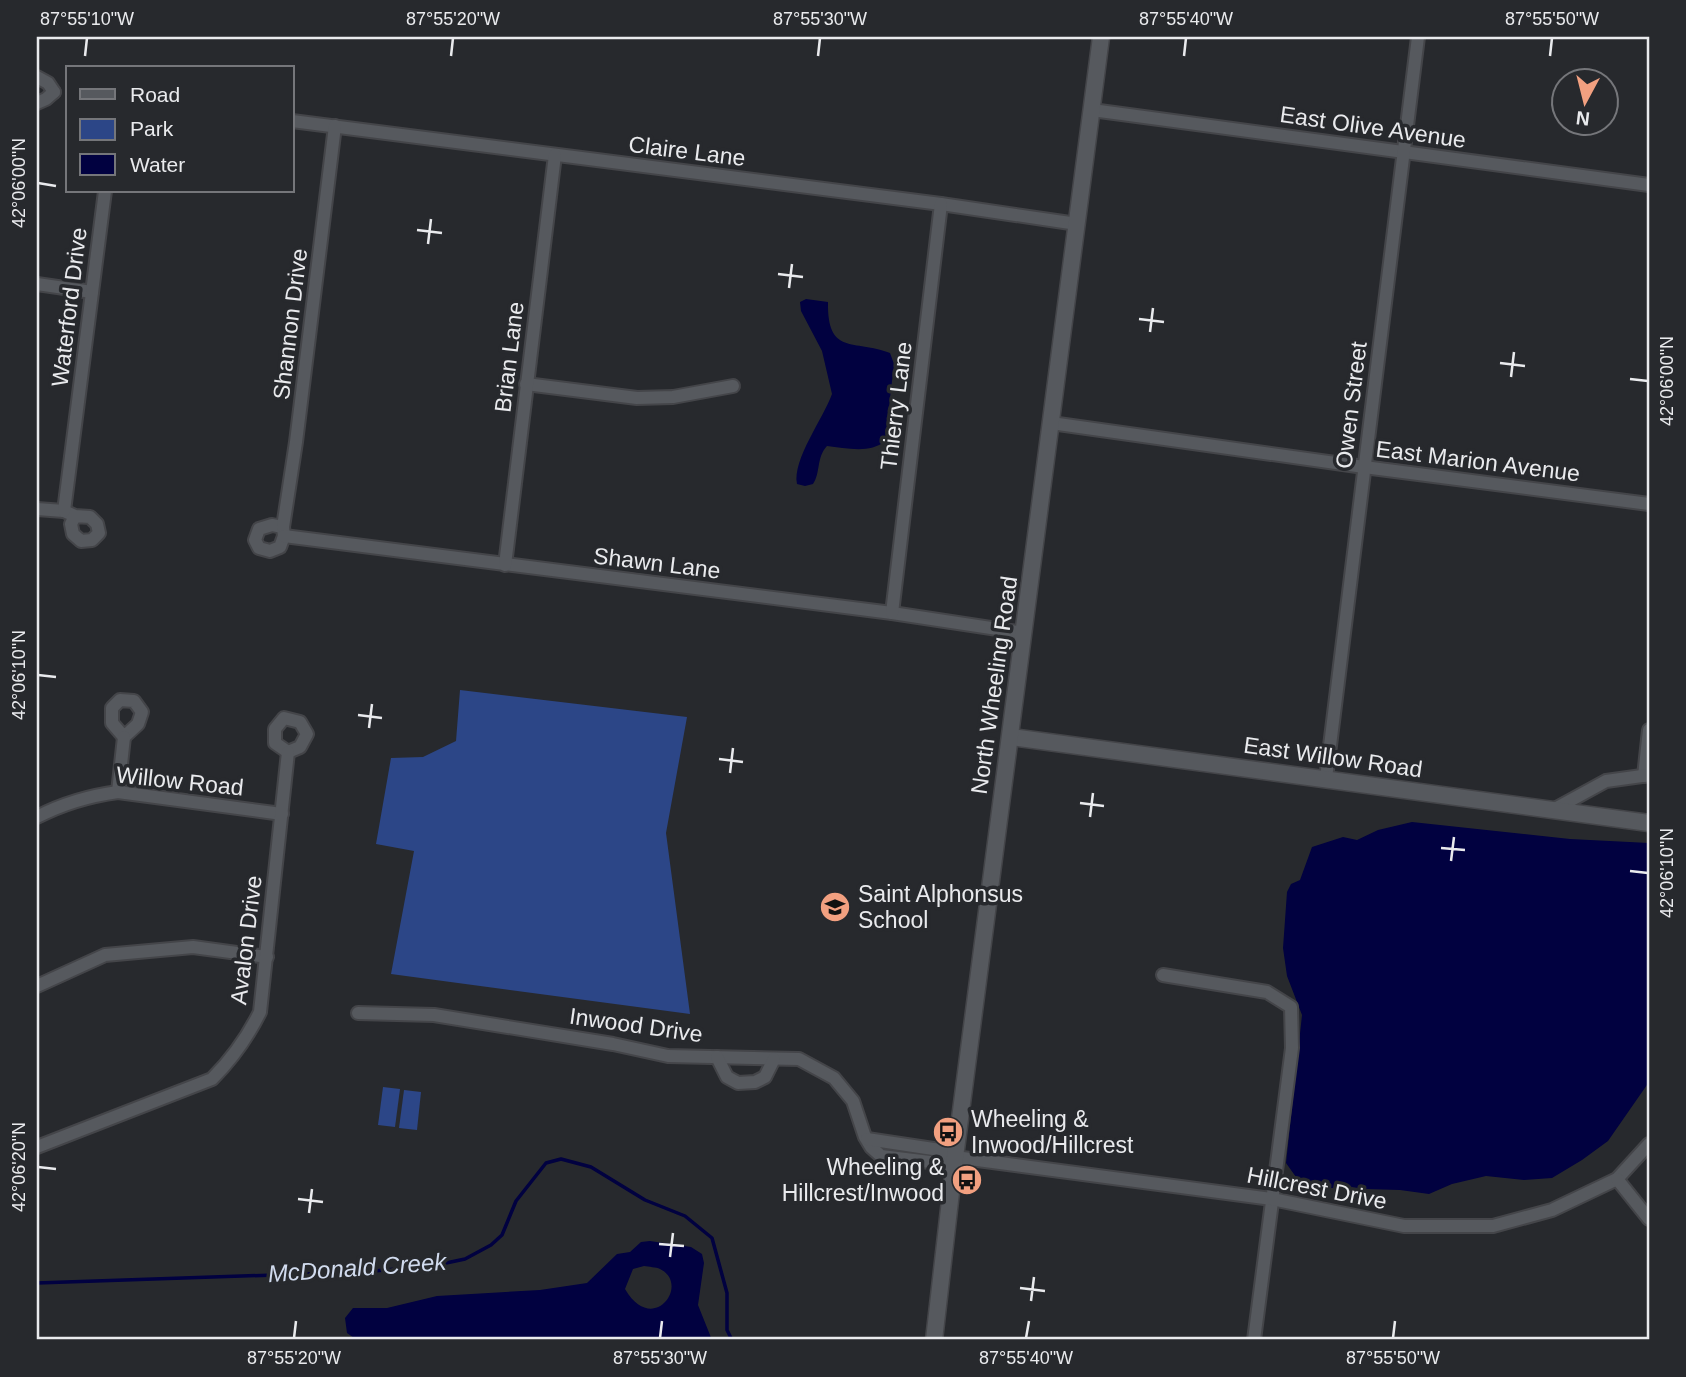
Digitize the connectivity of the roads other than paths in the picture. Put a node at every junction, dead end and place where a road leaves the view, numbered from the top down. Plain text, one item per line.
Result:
1 (1101, 37) edge
2 (1418, 37) edge
3 (37, 77) edge
4 (54, 92) junction
5 (66, 94) edge
6 (37, 103) edge
7 (1092, 110) junction
8 (294, 121) edge
9 (335, 126) junction
10 (1403, 152) junction
11 (555, 155) junction
12 (1649, 185) edge
13 (105, 192) edge
14 (941, 204) junction
15 (1077, 224) junction
16 (37, 284) edge
17 (92, 292) junction
18 (526, 384) junction
19 (733, 386) dead end
20 (1051, 423) junction
21 (1364, 467) junction
22 (1649, 504) edge
23 (37, 509) edge
24 (284, 532) joint
25 (505, 565) junction
26 (892, 613) junction
27 (1024, 633) junction
28 (1649, 730) edge
29 (124, 737) dead end
30 (1011, 737) junction
31 (288, 752) dead end
32 (1646, 775) edge
33 (1326, 778) junction
34 (118, 792) junction
35 (1553, 810) junction
36 (282, 814) junction
37 (37, 817) edge
38 (1649, 823) edge
39 (267, 957) junction
40 (1163, 975) dead end
41 (37, 986) edge
42 (358, 1013) dead end
43 (716, 1057) junction
44 (774, 1059) junction
45 (1649, 1144) edge
46 (37, 1147) edge
47 (955, 1157) junction
48 (1617, 1179) junction
49 (1272, 1199) junction
50 (1649, 1219) edge
51 (934, 1340) edge
52 (1254, 1340) edge

1 - 7 main road, North Wheeling Road
2 - 10 street, Owen Street
3 - 4 street
4 - 5 street
4 - 6 street
7 - 10 street, East Olive Avenue
7 - 15 main road, North Wheeling Road
8 - 9 street, Claire Lane
9 - 11 street, Claire Lane
9 - 24 street, Shannon Drive
10 - 12 street, East Olive Avenue
10 - 21 street, Owen Street
11 - 14 street, Claire Lane
11 - 18 street, Brian Lane
13 - 17 street, Waterford Drive
14 - 15 street, Claire Lane
14 - 26 street, Thierry Lane
15 - 20 main road, North Wheeling Road
16 - 17 street
17 - 23 street, Waterford Drive
18 - 19 street
18 - 25 street, Brian Lane
20 - 21 street, East Marion Avenue
20 - 27 main road, North Wheeling Road
21 - 22 street, East Marion Avenue
21 - 33 street, Owen Street
24 - 25 street, Shawn Lane
25 - 26 street, Shawn Lane
26 - 27 street, Shawn Lane
27 - 30 main road, North Wheeling Road
28 - 32 street
29 - 34 street
30 - 33 main road, East Willow Road
30 - 47 main road, North Wheeling Road
31 - 36 street, Avalon Drive
32 - 35 street
33 - 35 main road, East Willow Road
34 - 36 street, Willow Road
34 - 37 street, Willow Road
35 - 38 main road, East Willow Road
36 - 39 street, Avalon Drive
39 - 41 street
39 - 46 street, Avalon Drive
40 - 49 street
42 - 43 street, Inwood Drive
43 - 44 street, Inwood Drive
43 - 44 street
44 - 47 street, Inwood Drive
45 - 48 street, Hillcrest Drive
47 - 49 street, Hillcrest Drive
47 - 51 main road, North Wheeling Road
48 - 49 street, Hillcrest Drive
48 - 50 street
49 - 52 street

